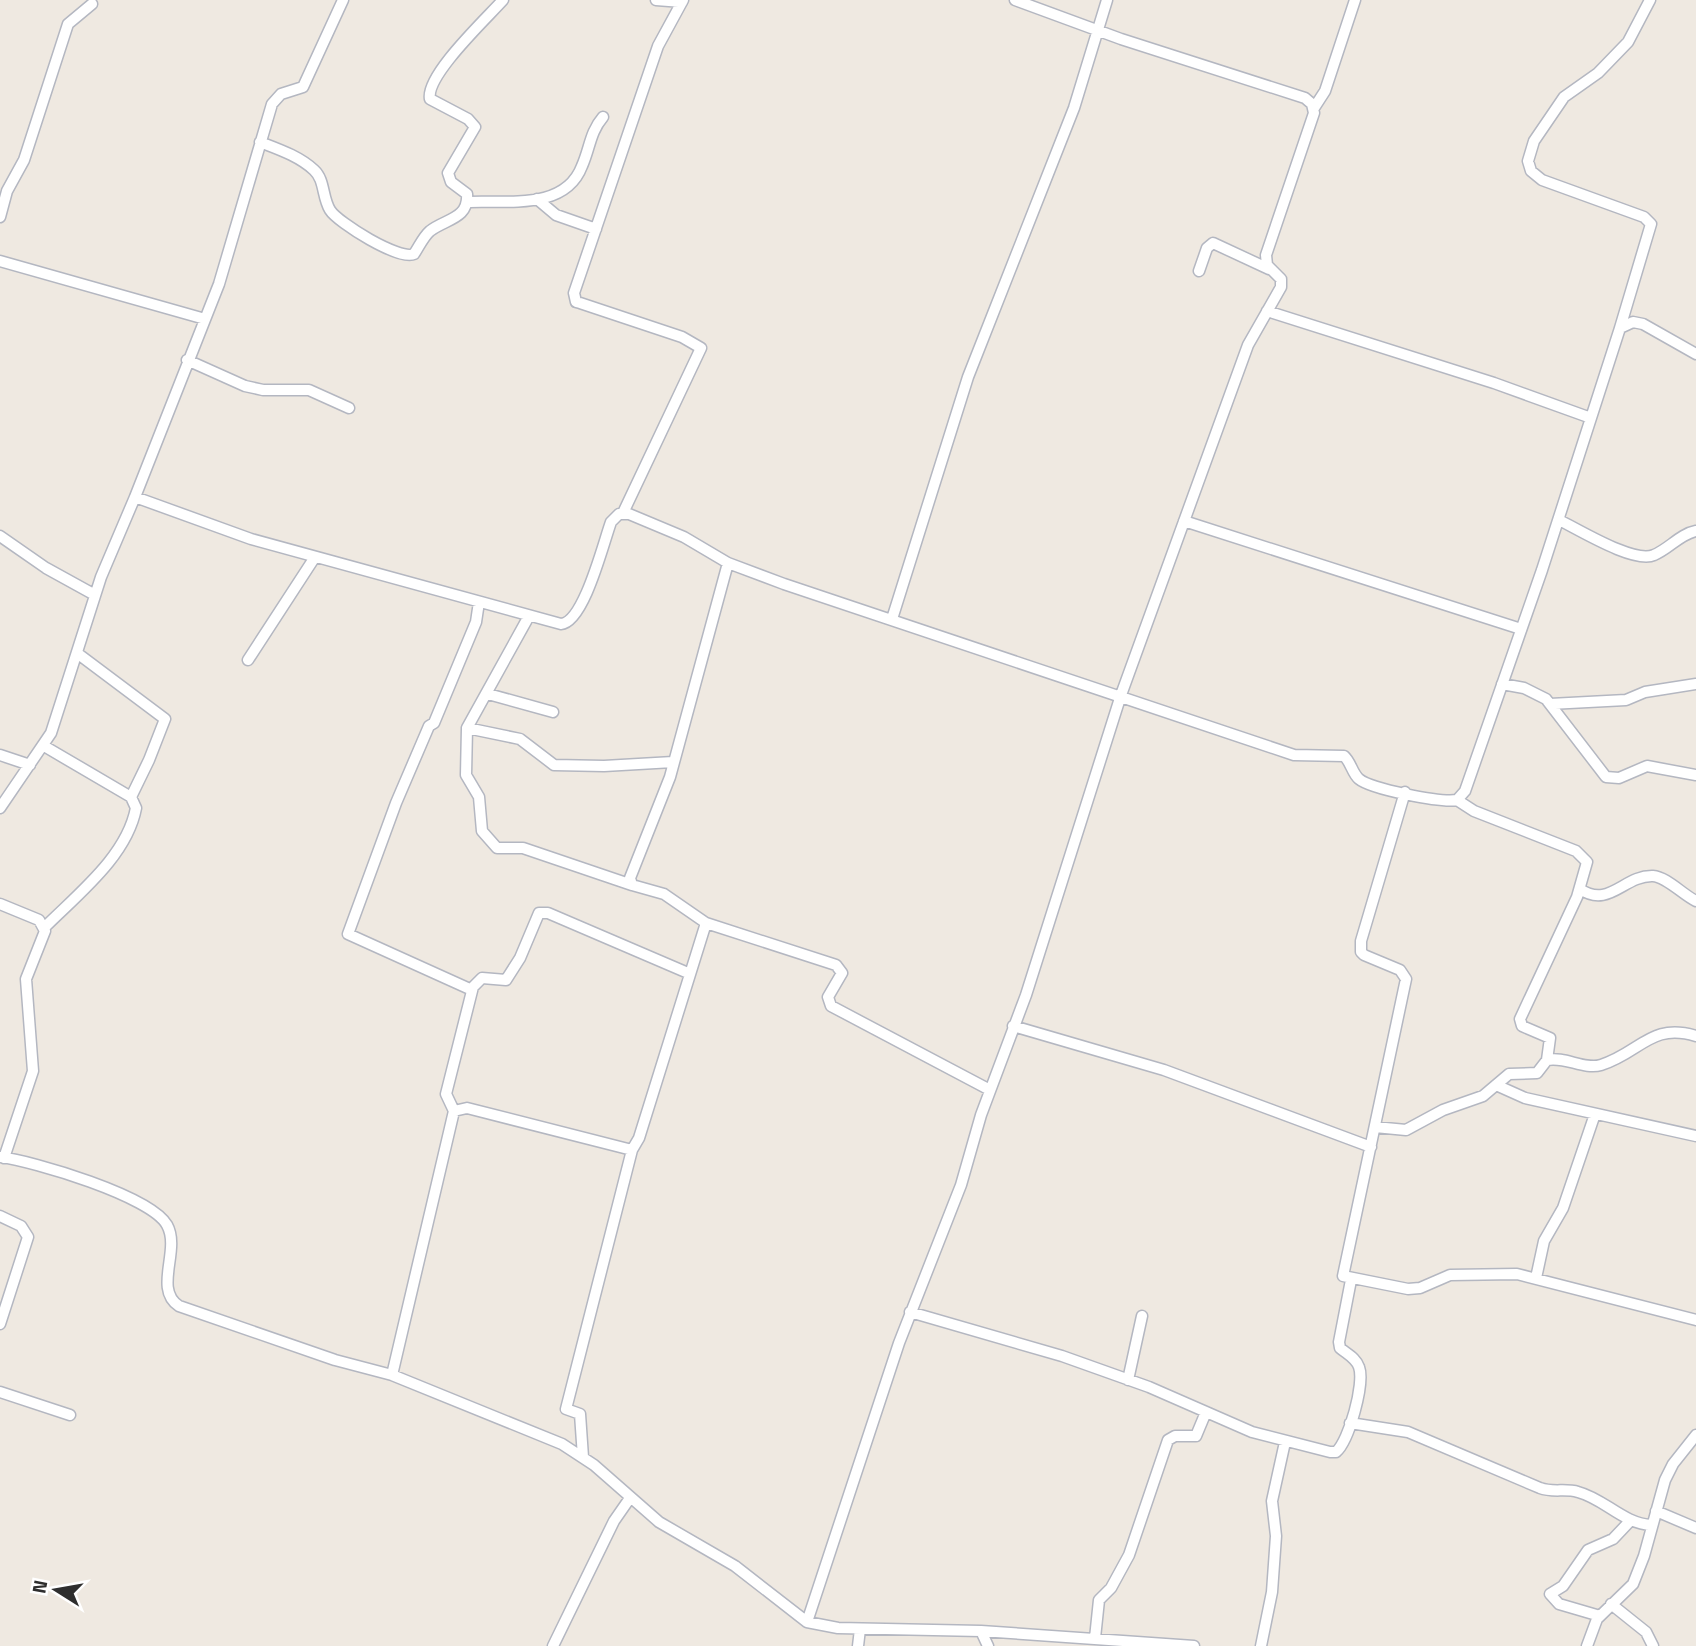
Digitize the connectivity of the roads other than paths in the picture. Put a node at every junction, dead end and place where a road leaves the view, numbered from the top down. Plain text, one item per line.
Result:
1 (343, 0) edge
2 (503, 0) edge
3 (656, 0) edge
4 (1015, 0) edge
5 (1107, 0) edge
6 (1355, 0) edge
7 (1650, 0) edge
8 (682, 1) edge
9 (92, 4) dead end
10 (1098, 31) junction
11 (1314, 108) junction
12 (603, 117) dead end
13 (260, 142) junction
14 (537, 199) junction
15 (467, 202) junction
16 (0, 217) edge
17 (596, 229) junction
18 (0, 261) edge
19 (1269, 269) junction
20 (1199, 271) dead end
21 (1267, 311) junction
22 (205, 319) junction
23 (1620, 328) junction
24 (1696, 354) edge
25 (187, 360) junction
26 (349, 408) dead end
27 (1591, 418) junction
28 (135, 497) junction
29 (623, 513) junction
30 (1559, 520) junction
31 (1184, 521) junction
32 (1696, 531) edge
33 (0, 536) edge
34 (315, 556) junction
35 (728, 563) junction
36 (95, 595) junction
37 (479, 602) junction
38 (529, 616) junction
39 (892, 619) junction
40 (1521, 629) junction
41 (77, 653) junction
42 (248, 660) dead end
43 (1502, 684) junction
44 (1696, 684) edge
45 (488, 694) junction
46 (1121, 695) junction
47 (1550, 704) junction
48 (552, 712) dead end
49 (467, 728) junction
50 (44, 746) junction
51 (0, 755) edge
52 (673, 762) junction
53 (30, 765) junction
54 (1696, 775) edge
55 (1405, 792) junction
56 (131, 797) junction
57 (1457, 800) junction
58 (0, 808) edge
59 (632, 885) junction
60 (1580, 889) junction
61 (1696, 901) edge
62 (0, 904) edge
63 (706, 923) junction
64 (45, 927) junction
65 (688, 973) junction
66 (472, 990) junction
67 (1013, 1026) junction
68 (1696, 1036) edge
69 (1548, 1060) junction
70 (1496, 1085) junction
71 (990, 1090) junction
72 (454, 1111) junction
73 (1595, 1114) junction
74 (1375, 1127) junction
75 (1696, 1136) edge
76 (1371, 1147) junction
77 (632, 1150) junction
78 (2, 1157) edge
79 (0, 1216) edge
80 (1536, 1278) junction
81 (1352, 1280) junction
82 (910, 1312) junction
83 (1142, 1316) dead end
84 (1696, 1320) edge
85 (0, 1324) edge
86 (392, 1375) junction
87 (1128, 1380) junction
88 (0, 1392) edge
89 (1206, 1412) junction
90 (71, 1415) dead end
91 (1350, 1423) junction
92 (1696, 1435) edge
93 (1285, 1442) junction
94 (583, 1457) junction
95 (630, 1498) junction
96 (1656, 1511) junction
97 (1629, 1521) junction
98 (1652, 1525) junction
99 (1696, 1528) edge
100 (1611, 1604) junction
101 (1600, 1616) junction
102 (807, 1622) junction
103 (860, 1629) junction
104 (981, 1631) junction
105 (1095, 1638) junction
106 (553, 1646) edge
107 (858, 1646) edge
108 (988, 1646) edge
109 (1194, 1646) edge
110 (1261, 1646) edge
111 (1587, 1646) edge
112 (1653, 1646) edge

1 - 13 street
2 - 15 street
3 - 8 street
4 - 10 street
5 - 10 street
6 - 11 street
7 - 23 street
8 - 17 street
9 - 16 street
10 - 11 street
10 - 39 street
11 - 19 street
12 - 14 street
13 - 15 street
13 - 22 street
14 - 15 street
14 - 17 street
17 - 29 street
18 - 22 street
19 - 20 street
19 - 21 street
21 - 27 street
21 - 31 street
22 - 25 street
23 - 24 street
23 - 27 street
25 - 26 street
25 - 28 street
27 - 30 street
28 - 34 street
28 - 36 street
29 - 35 street
29 - 38 street
30 - 32 street
30 - 40 street
31 - 40 street
31 - 46 street
33 - 36 street
34 - 37 street
34 - 42 street
35 - 39 street
35 - 52 street
36 - 41 street
37 - 38 street
37 - 66 street
38 - 45 street
39 - 46 street
40 - 43 street
41 - 50 street
41 - 56 street
43 - 47 street
43 - 57 street
44 - 47 street
45 - 48 street
45 - 49 street
46 - 55 street
46 - 67 street
47 - 54 street
49 - 52 street
49 - 59 street
50 - 53 street
50 - 56 street
51 - 53 street
52 - 59 street
53 - 58 street
55 - 57 street
55 - 74 street
56 - 64 street
57 - 60 street
59 - 63 street
60 - 61 street
60 - 69 street
62 - 64 street
63 - 65 street
63 - 71 street
64 - 78 street
65 - 66 street
65 - 77 street
66 - 72 street
67 - 71 street
67 - 76 street
68 - 69 street
69 - 70 street
70 - 73 street
70 - 74 street
71 - 82 street
72 - 77 street
72 - 86 street
73 - 75 street
73 - 80 street
74 - 76 street
76 - 81 street
77 - 94 street
78 - 86 street
79 - 85 street
80 - 81 street
80 - 84 street
81 - 91 street
82 - 87 street
82 - 102 street
83 - 87 street
86 - 94 street
87 - 89 street
88 - 90 street
89 - 93 street
89 - 105 street
91 - 93 street
91 - 97 street
92 - 96 street
93 - 110 street
94 - 95 street
95 - 102 street
95 - 106 street
96 - 98 street
96 - 99 street
97 - 98 street
97 - 101 street
98 - 100 street
100 - 101 street
100 - 112 street
101 - 111 street
102 - 103 street
103 - 104 street
103 - 107 street
104 - 105 street
104 - 108 street
105 - 109 street

